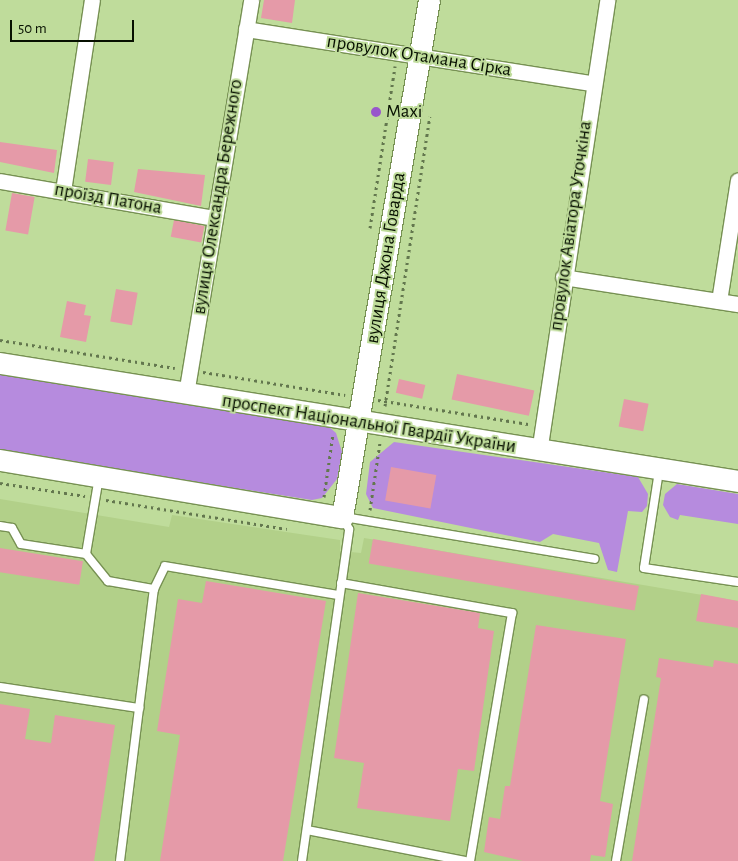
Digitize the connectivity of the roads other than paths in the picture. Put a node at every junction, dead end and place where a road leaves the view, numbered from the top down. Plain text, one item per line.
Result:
1 (92, 0) edge
2 (250, 0) edge
3 (428, 0) edge
4 (607, 0) edge
5 (246, 29) junction
6 (420, 55) junction
7 (592, 83) junction
8 (738, 180) edge
9 (0, 181) edge
10 (63, 191) junction
11 (215, 218) junction
12 (563, 277) junction
13 (719, 301) junction
14 (738, 304) edge
15 (0, 363) edge
16 (186, 394) junction
17 (358, 420) junction
18 (539, 452) junction
19 (0, 460) edge
20 (659, 471) junction
21 (99, 477) junction
22 (738, 481) edge
23 (342, 517) junction
24 (0, 526) edge
25 (86, 554) junction
26 (594, 560) dead end
27 (738, 582) edge
28 (341, 583) junction
29 (154, 589) junction
30 (339, 595) junction
31 (0, 687) edge
32 (644, 699) dead end
33 (139, 708) junction
34 (307, 830) junction
35 (120, 861) edge
36 (302, 861) edge
37 (465, 861) edge
38 (470, 861) edge
39 (616, 861) edge

1 - 10 street
2 - 5 street, вулиця Олександра Бережного
3 - 6 street, вулиця Джона Говарда
4 - 7 street, провулок Авіатора Уточкіна
5 - 6 street, провулок Отамана Сірка
5 - 11 street, вулиця Олександра Бережного
6 - 7 street, провулок Отамана Сірка
6 - 17 street, вулиця Джона Говарда
7 - 12 street, провулок Авіатора Уточкіна
8 - 13 street
9 - 10 street, проїзд Патона
10 - 11 street, проїзд Патона
11 - 16 street, вулиця Олександра Бережного
12 - 13 street
12 - 18 street, провулок Авіатора Уточкіна
13 - 14 street
15 - 16 street, проспект Національної Гвардії України
16 - 17 street, проспект Національної Гвардії України
17 - 18 street, проспект Національної Гвардії України
17 - 23 street, вулиця Джона Говарда
18 - 20 street, проспект Національної Гвардії України
19 - 21 street
20 - 22 street, проспект Національної Гвардії України
20 - 27 lane
21 - 23 street
21 - 25 lane
23 - 26 lane
23 - 28 lane
24 - 25 lane
25 - 29 lane
28 - 30 lane
28 - 38 lane
29 - 30 lane
29 - 33 lane
30 - 34 lane
31 - 33 lane
32 - 39 lane
33 - 35 lane
34 - 36 lane
34 - 37 lane

